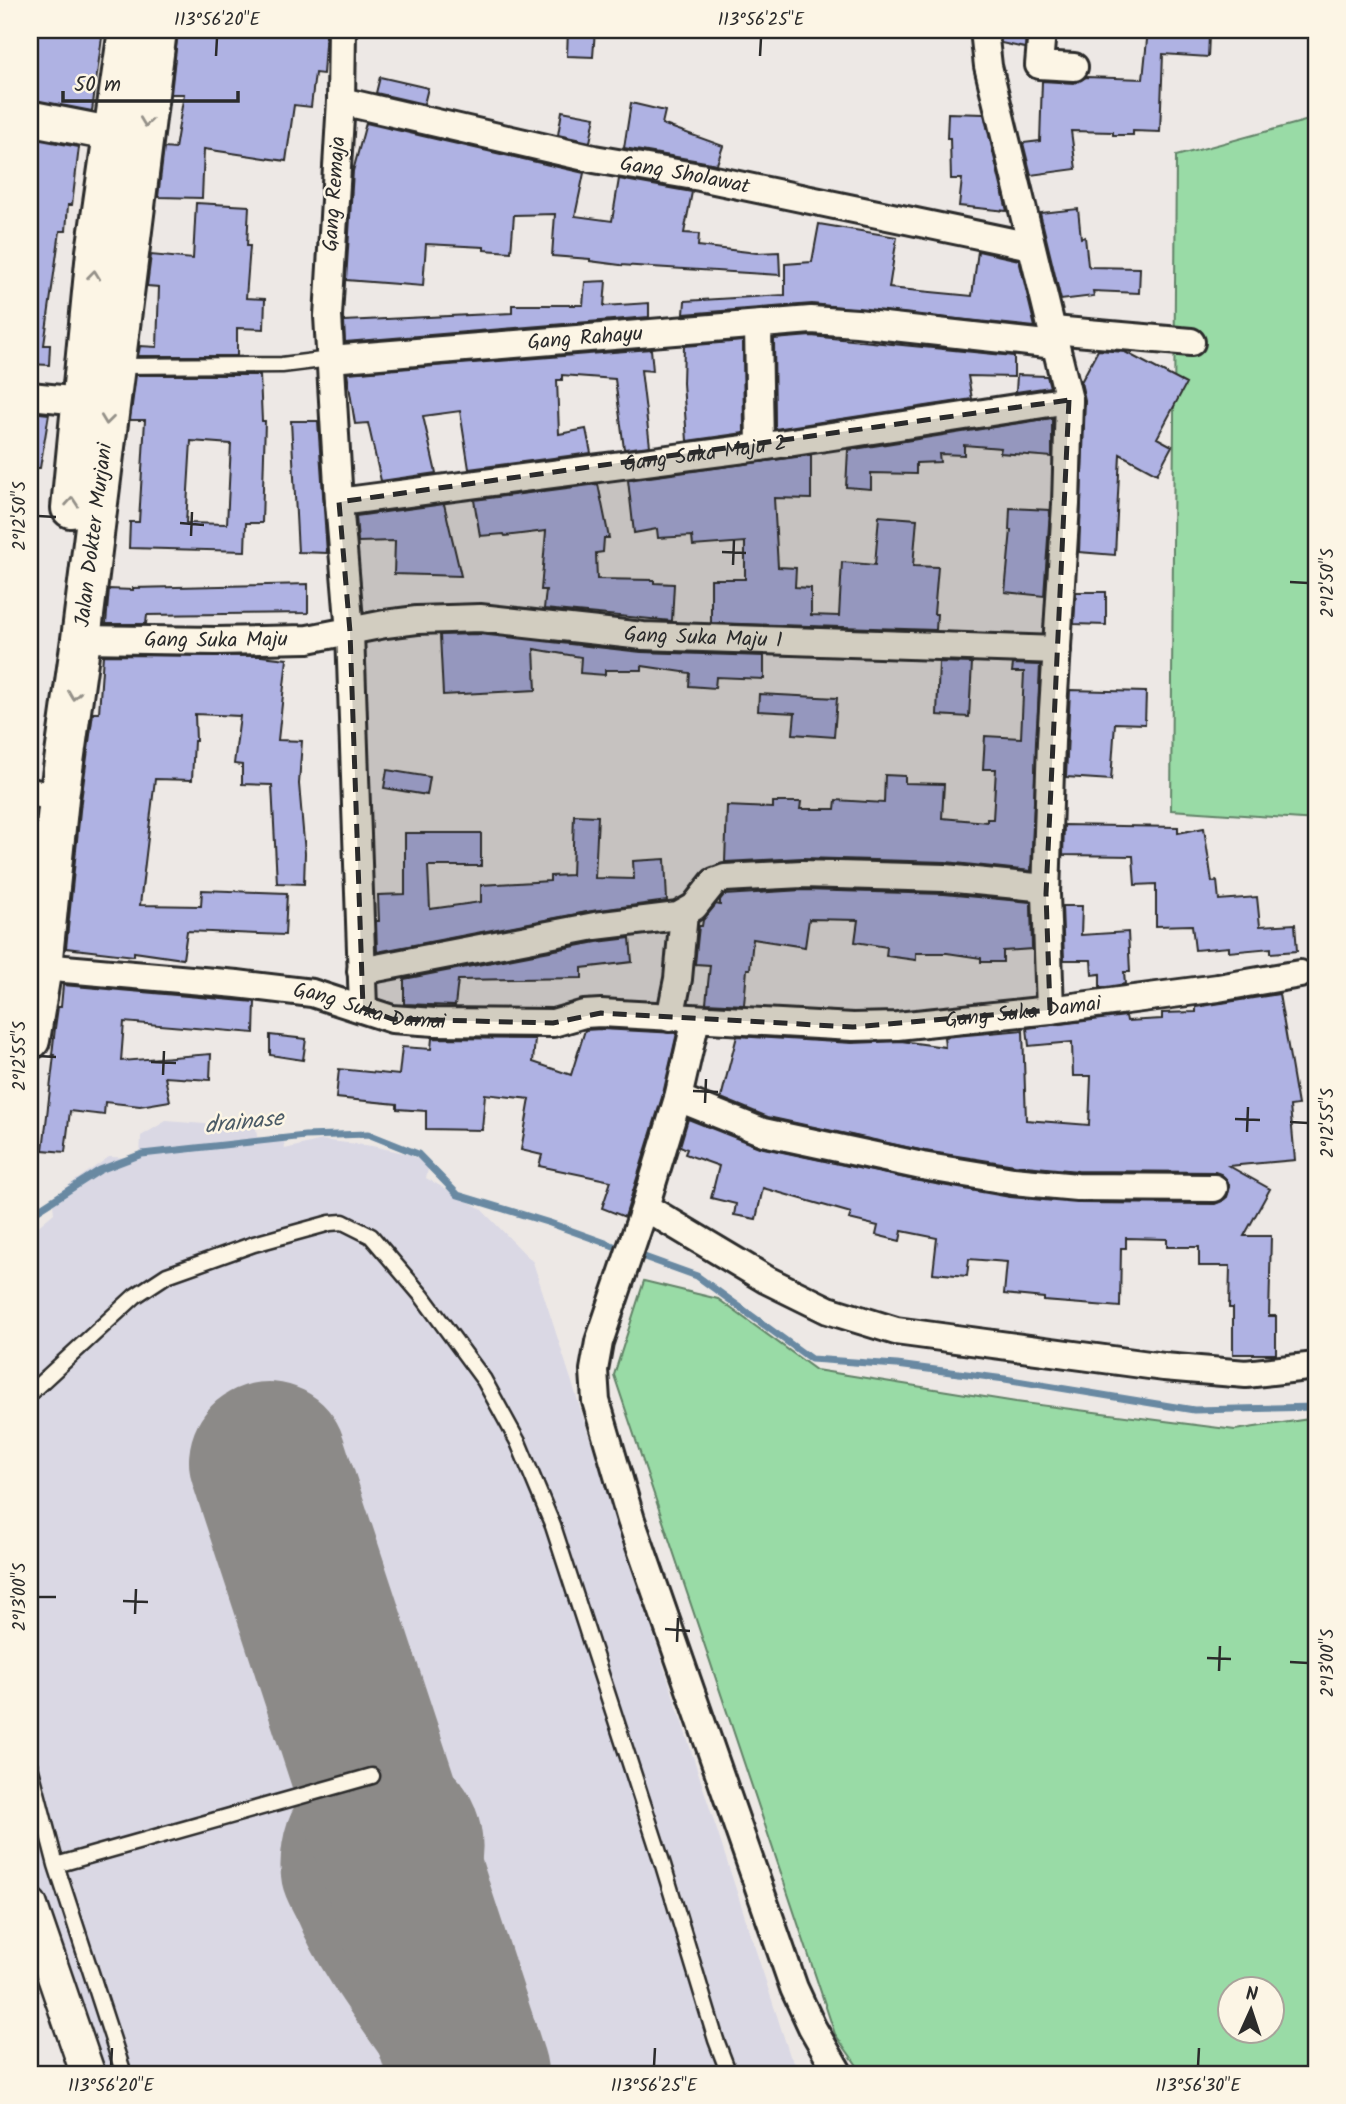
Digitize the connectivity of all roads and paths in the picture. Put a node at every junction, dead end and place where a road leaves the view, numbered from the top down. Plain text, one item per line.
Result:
1 (128, 30) edge
2 (157, 30) edge
3 (342, 30) edge
4 (984, 30) edge
5 (1042, 30) edge
6 (1073, 67) dead end
7 (341, 101) junction
8 (30, 118) edge
9 (112, 134) junction
10 (1031, 246) junction
11 (758, 325) junction
12 (1054, 337) junction
13 (1191, 342) dead end
14 (330, 359) junction
15 (114, 366) junction
16 (30, 396) edge
17 (1069, 400) junction
18 (81, 401) junction
19 (760, 447) junction
20 (339, 502) junction
21 (80, 546) junction
22 (350, 632) junction
23 (81, 639) junction
24 (1057, 650) junction
25 (41, 795) edge
26 (30, 837) edge
27 (1046, 888) junction
28 (684, 913) junction
29 (42, 967) junction
30 (361, 971) junction
31 (1300, 974) dead end
32 (363, 1008) junction
33 (1050, 1010) junction
34 (670, 1018) junction
35 (696, 1019) junction
36 (30, 1040) edge
37 (678, 1098) junction
38 (1214, 1188) dead end
39 (645, 1207) junction
40 (1316, 1366) edge
41 (30, 1393) edge
42 (30, 1766) edge
43 (372, 1776) dead end
44 (56, 1865) junction
45 (33, 1922) edge
46 (88, 2074) edge
47 (124, 2074) edge
48 (729, 2074) edge
49 (839, 2074) edge

1 - 9 main road, Jalan Dokter Murjani
2 -> 15 main road, Jalan Dokter Murjani
3 - 7 street, Gang Remaja
4 - 10 street
5 - 6 street
7 - 10 street, Gang Sholawat
7 - 14 street, Gang Remaja
8 - 9 street
18 -> 9 main road, Jalan Dokter Murjani
10 - 12 street
11 - 12 street, Gang Rahayu
11 - 14 street, Gang Rahayu
11 - 19 street
12 - 13 street, Gang Rahayu
12 - 17 street
14 - 15 lane, Gang Rahayu
14 - 20 street, Gang Remaja
15 -> 21 main road, Jalan Dokter Murjani
16 - 18 street
17 - 19 street, Gang Suka Maju 2
17 - 24 street
21 -> 18 main road, Jalan Dokter Murjani
19 - 20 street, Gang Suka Maju 2
20 - 22 street, Gang Remaja
21 - 23 main road, Jalan Dokter Murjani
21 - 25 main road, Jalan Dokter Murjani
22 - 23 street, Gang Suka Maju
22 - 24 street, Gang Suka Maju 1
22 - 30 street, Gang Remaja
23 -> 25 main road, Jalan Dokter Murjani
24 - 27 street
25 - 26 main road, Jalan Dokter Murjani
25 - 29 main road, Jalan Dokter Murjani
27 - 28 street
27 - 33 street
28 - 30 street
28 - 34 street
29 - 32 street, Gang Suka Damai
29 - 36 main road, Jalan Dokter Murjani
30 - 32 street, Gang Remaja
31 - 33 street, Gang Suka Damai
32 - 34 street, Gang Suka Damai
33 - 35 street, Gang Suka Damai
34 - 35 street, Gang Suka Damai
35 - 37 street
37 - 38 street
37 - 39 street
39 - 40 street
39 - 49 street
41 - 48 lane
42 - 44 lane
43 - 44 lane
44 - 47 lane
45 - 46 street

